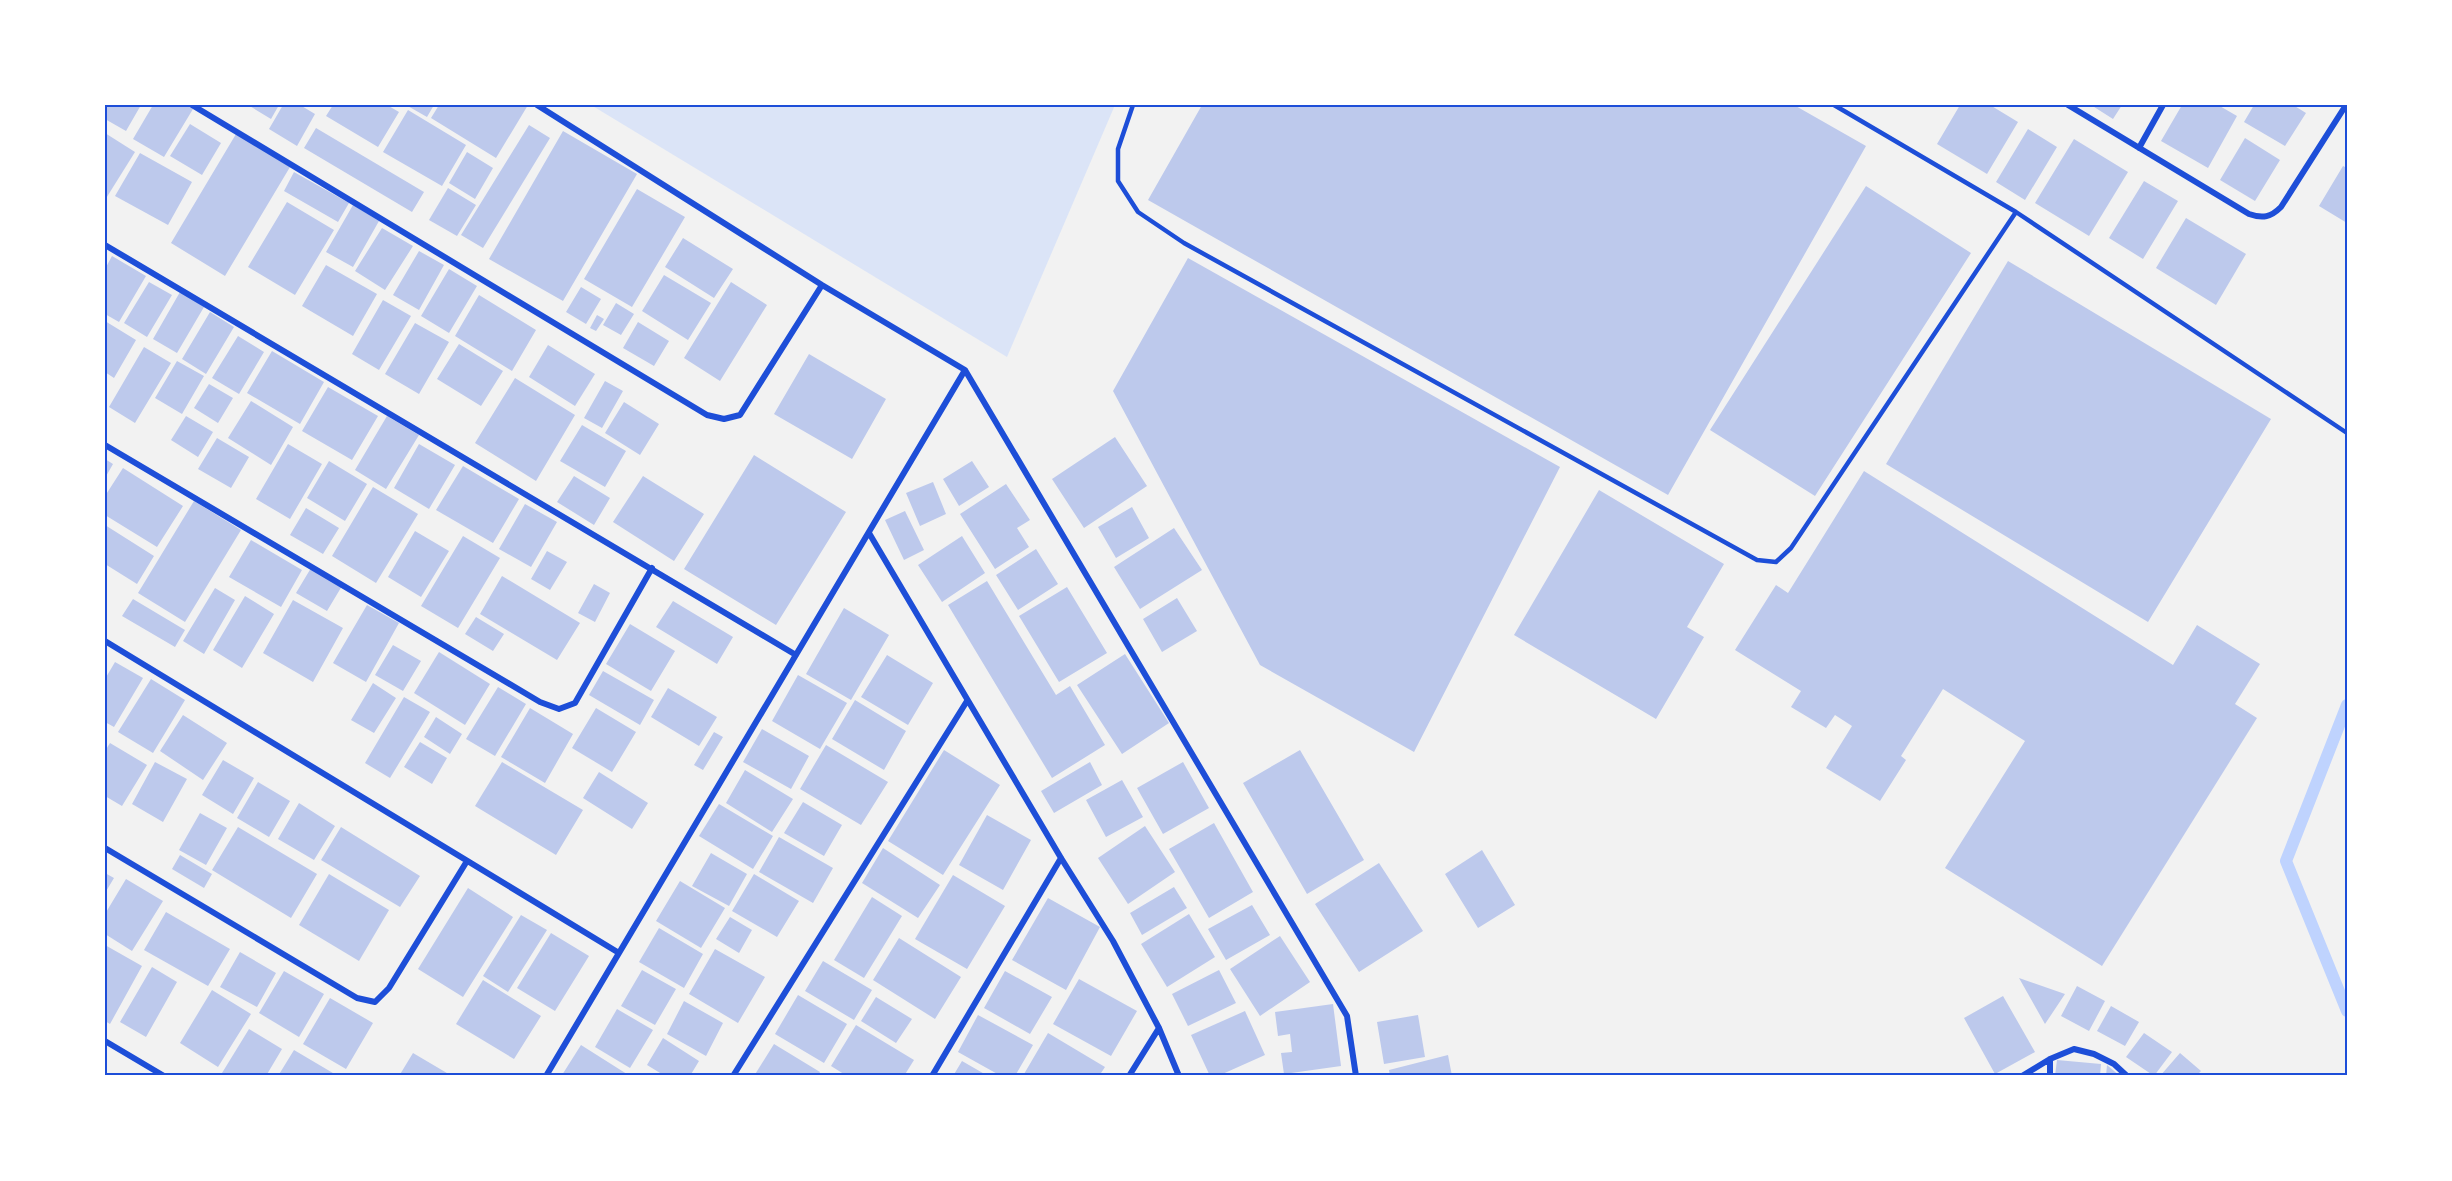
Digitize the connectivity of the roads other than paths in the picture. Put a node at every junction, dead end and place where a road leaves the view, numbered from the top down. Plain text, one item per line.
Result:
1 (192, 105) edge
2 (537, 105) edge
3 (1133, 105) edge
4 (1834, 105) edge
5 (2068, 105) edge
6 (2163, 105) edge
7 (2346, 105) edge
8 (2139, 148) junction
9 (2016, 212) junction
10 (105, 245) edge
11 (822, 285) junction
12 (965, 370) junction
13 (2347, 433) edge
14 (105, 445) edge
15 (869, 533) junction
16 (652, 568) junction
17 (105, 641) edge
18 (796, 656) junction
19 (967, 701) junction
20 (105, 848) edge
21 (1061, 858) junction
22 (467, 861) junction
23 (619, 953) junction
24 (1159, 1028) junction
25 (105, 1041) edge
26 (2050, 1059) junction
27 (164, 1076) edge
28 (546, 1076) edge
29 (733, 1076) edge
30 (932, 1076) edge
31 (1129, 1076) edge
32 (1179, 1076) edge
33 (1356, 1076) edge
34 (2022, 1076) edge
35 (2050, 1076) edge
36 (2127, 1076) edge

1 - 11 street
2 - 11 street
3 - 9 lane
4 - 9 lane
5 - 8 street
6 - 8 street
7 - 8 street
9 - 13 lane
10 - 16 street
11 - 12 street
12 - 15 street
12 - 33 street
14 - 16 street
15 - 18 street
15 - 19 street
16 - 18 street
17 - 22 street
18 - 23 street
19 - 21 street
19 - 29 street
20 - 22 street
21 - 24 street
21 - 30 street
22 - 23 street
23 - 28 street
24 - 31 street
24 - 32 street
25 - 27 street
26 - 34 street
26 - 35 street
26 - 36 street

